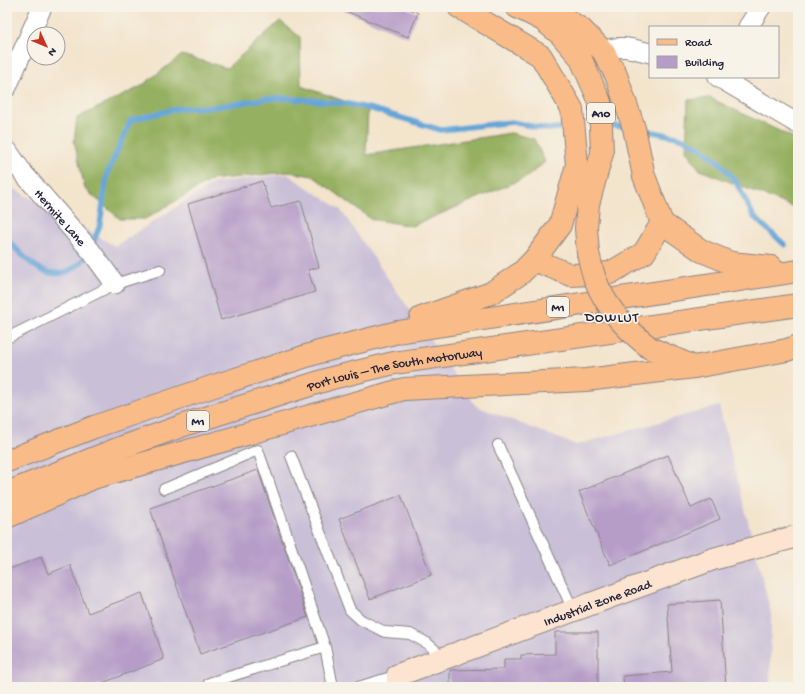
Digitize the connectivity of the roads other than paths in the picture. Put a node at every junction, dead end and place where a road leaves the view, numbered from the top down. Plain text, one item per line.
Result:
1 (42, 7) edge
2 (460, 7) edge
3 (516, 7) edge
4 (547, 7) edge
5 (761, 7) edge
6 (749, 26) edge
7 (603, 51) junction
8 (649, 53) edge
9 (720, 78) edge
10 (7, 87) edge
11 (798, 124) edge
12 (7, 150) edge
13 (662, 223) junction
14 (534, 260) junction
15 (160, 270) dead end
16 (798, 270) edge
17 (115, 284) junction
18 (798, 305) edge
19 (9, 335) edge
20 (798, 346) edge
21 (319, 352) junction
22 (694, 367) junction
23 (498, 445) dead end
24 (291, 456) dead end
25 (7, 461) edge
26 (93, 478) junction
27 (17, 489) edge
28 (164, 489) dead end
29 (7, 517) edge
30 (798, 536) edge
31 (573, 610) junction
32 (325, 647) junction
33 (444, 658) junction
34 (398, 681) edge
35 (209, 683) dead end
36 (333, 687) edge
37 (358, 687) edge

1 - 10 street
2 - 14 main road
3 - 22 main road, A10, bridge
4 - 7 main road
5 - 6 street
7 - 8 street
7 - 13 main road
9 - 11 street
12 - 17 street, Hermite Lane
13 - 14 main road
13 - 16 main road
14 - 21 main road
15 - 17 lane
16 - 21 main road, M1
17 - 19 lane
18 - 27 main road, Port Louis – The South Motorway / M1
20 - 22 main road
21 - 25 main road, M1
22 - 26 main road
23 - 31 lane
24 - 33 lane
26 - 27 main road
26 - 29 main road
28 - 32 lane
30 - 31 street, Industrial Zone Road
31 - 33 street, Industrial Zone Road
32 - 35 lane
32 - 36 lane
33 - 34 street, Industrial Zone Road
34 - 37 lane

